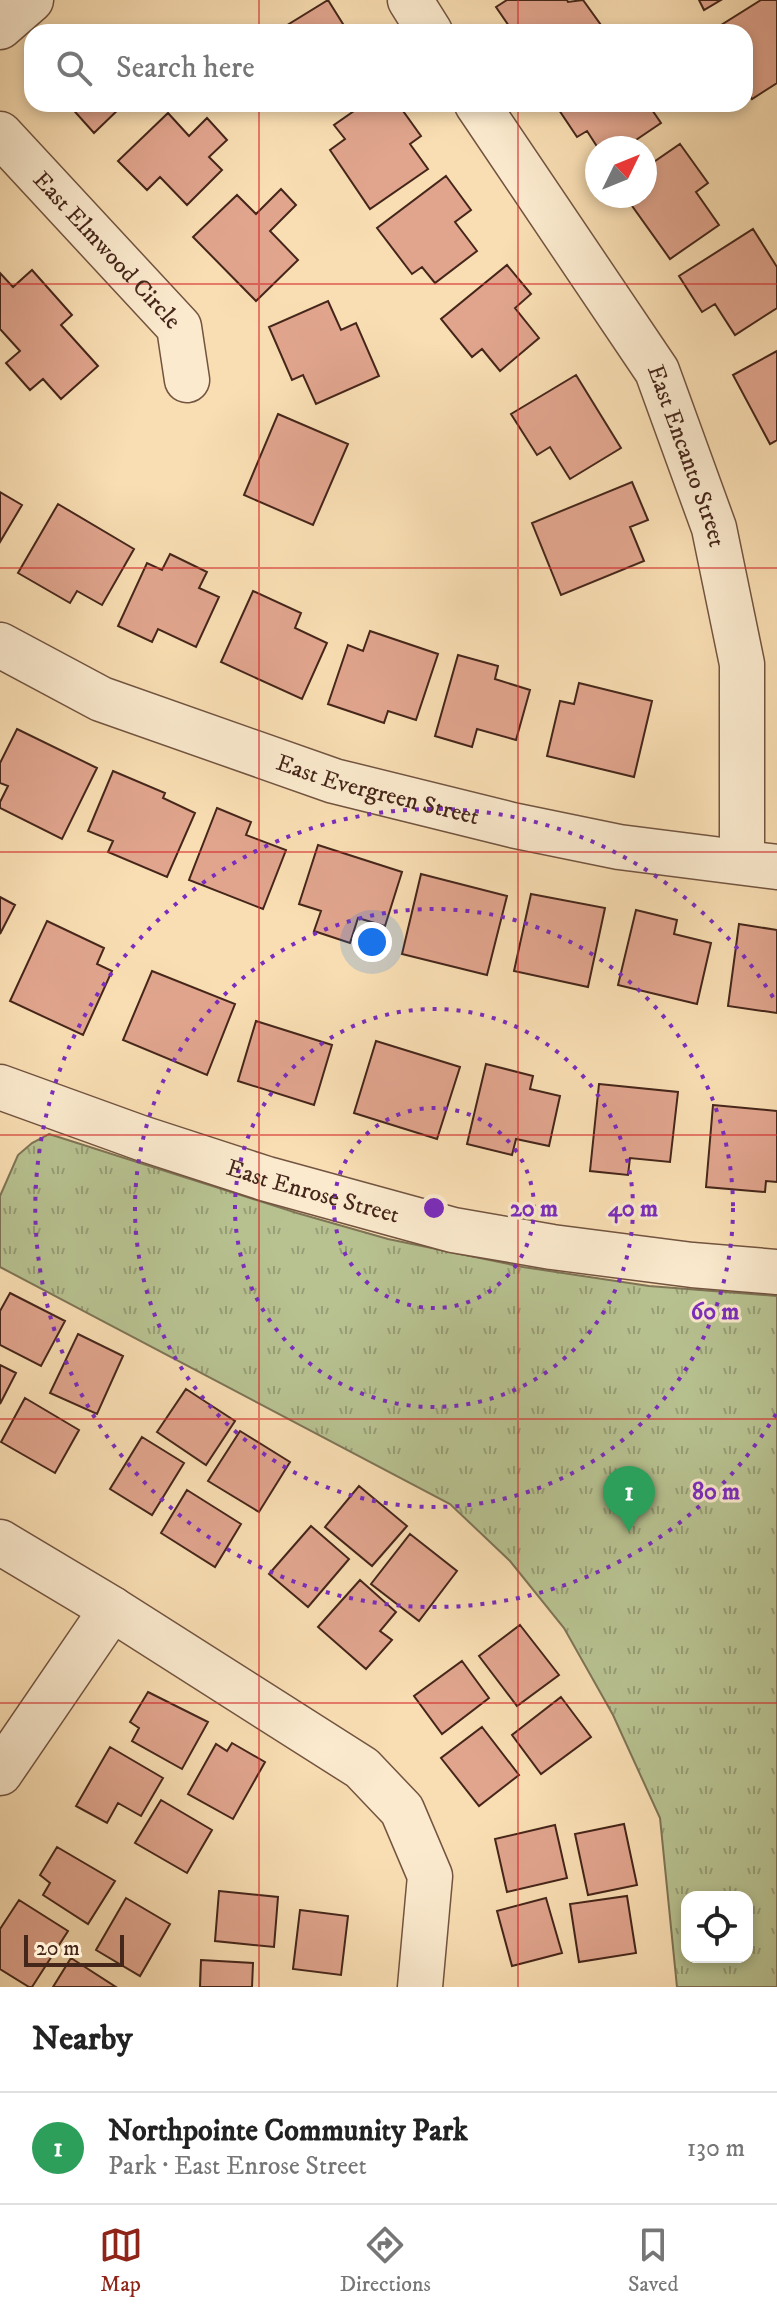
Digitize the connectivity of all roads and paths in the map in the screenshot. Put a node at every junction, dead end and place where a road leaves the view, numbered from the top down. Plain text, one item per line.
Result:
1 (31, 0) edge
2 (410, 0) edge
3 (425, 24) edge
4 (0, 27) edge
5 (482, 112) edge
6 (0, 134) edge
7 (187, 380) dead end
8 (0, 645) edge
9 (759, 865) edge
10 (3, 1099) edge
11 (777, 1272) edge
12 (0, 1542) edge
13 (112, 1609) junction
14 (0, 1773) edge
15 (420, 1987) edge

1 - 4 street
2 - 3 street
5 - 9 street, East Encanto Street
6 - 7 street, East Elmwood Circle
8 - 9 street, East Evergreen Street
10 - 11 street, East Enrose Street
12 - 13 street
13 - 14 street
13 - 15 street

